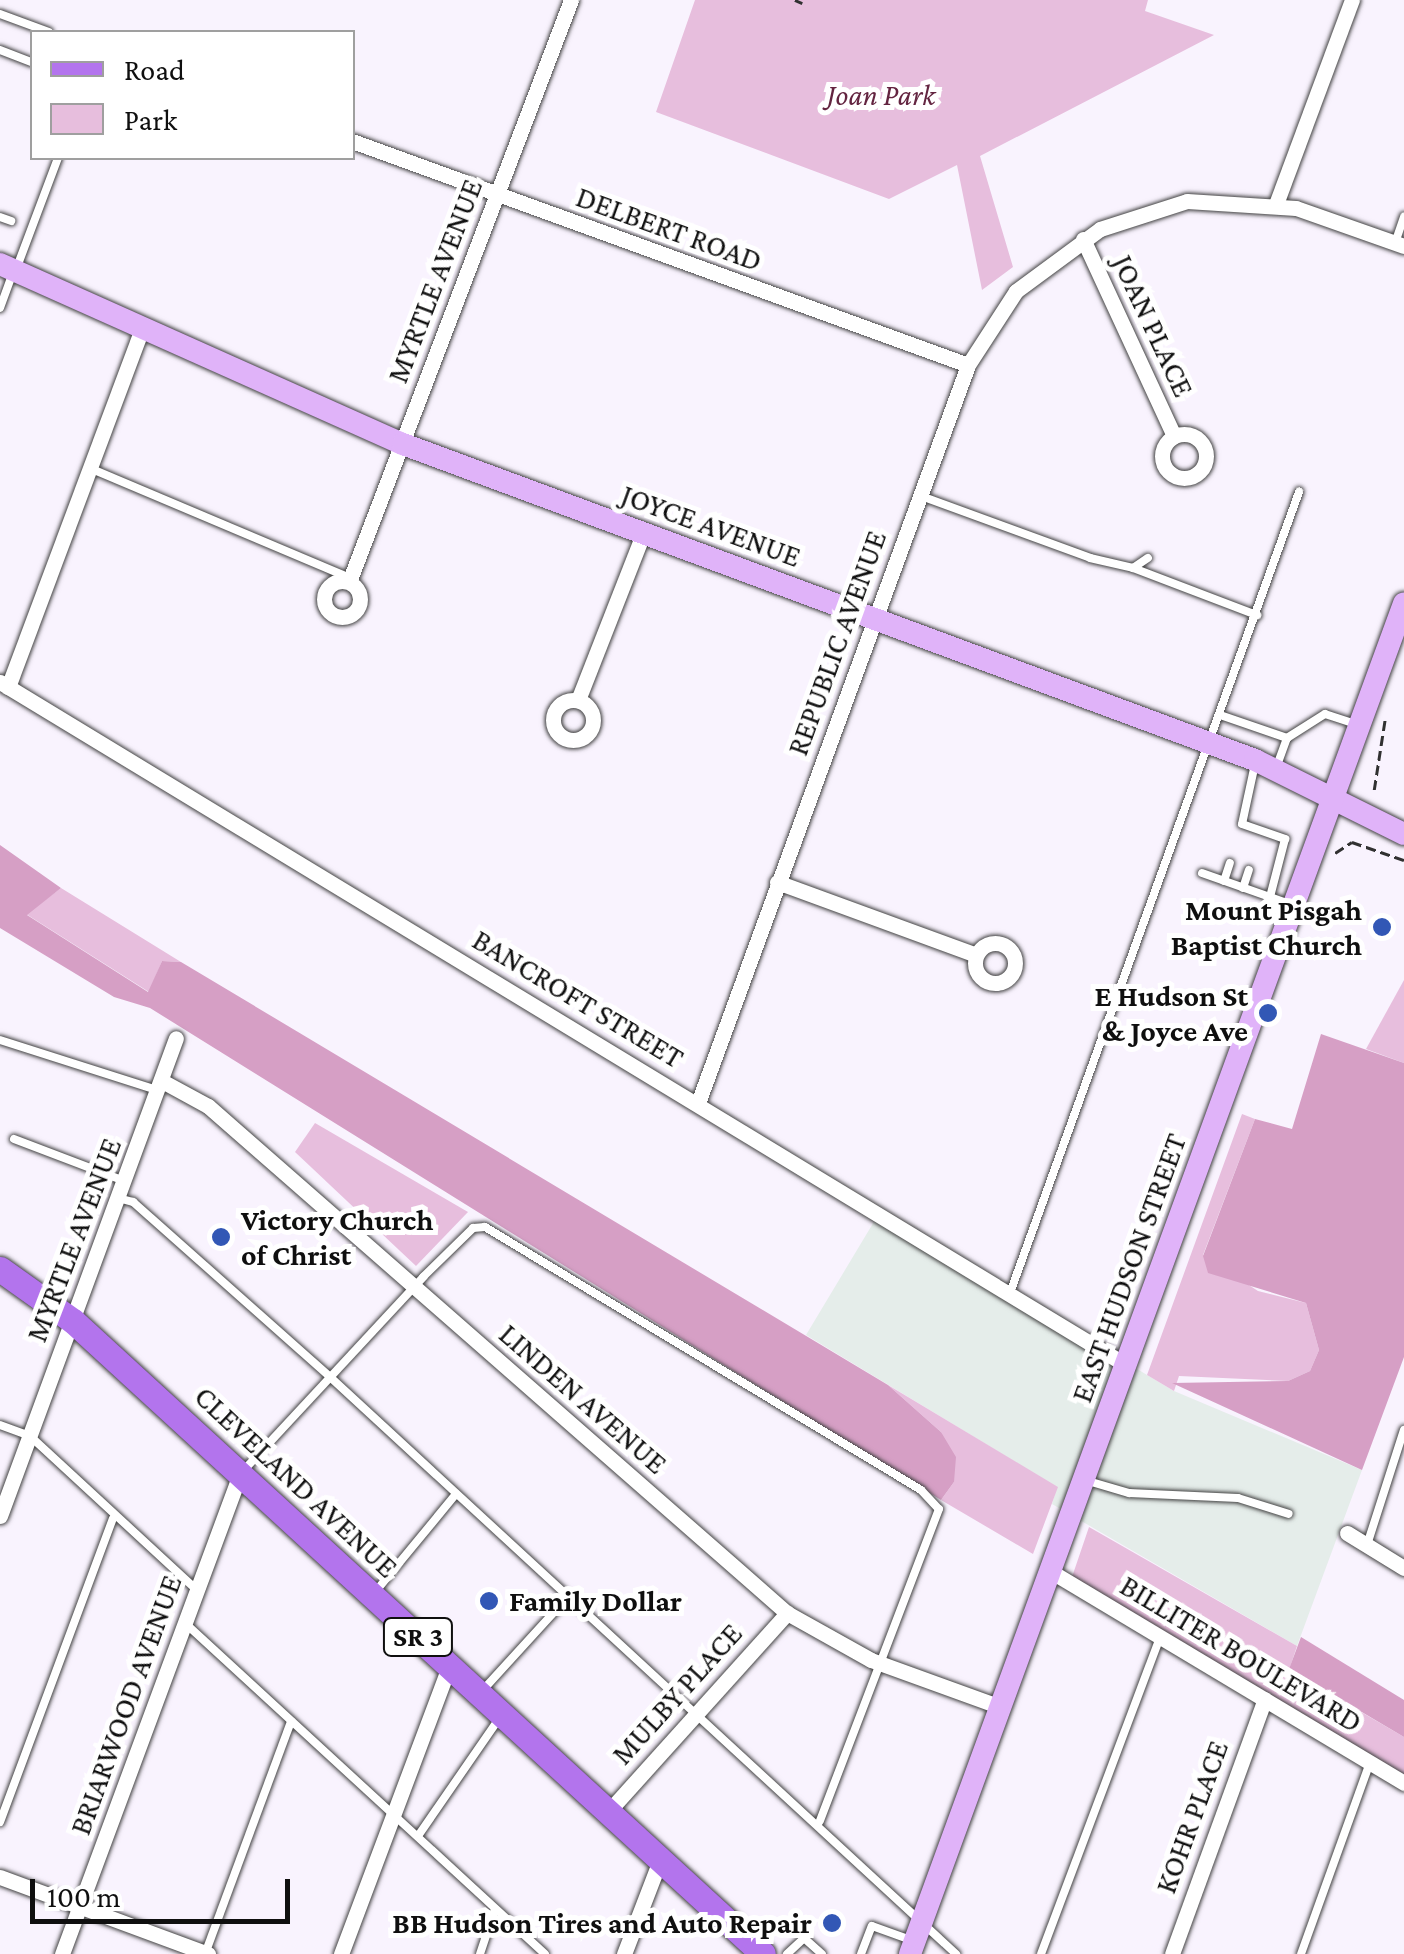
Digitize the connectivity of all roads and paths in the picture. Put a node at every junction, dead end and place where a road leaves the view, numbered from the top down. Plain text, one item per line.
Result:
1 (571, 0) edge
2 (795, 0) edge
3 (1352, 0) edge
4 (802, 3) dead end
5 (0, 14) edge
6 (43, 30) edge
7 (0, 50) edge
8 (30, 61) edge
9 (355, 142) edge
10 (57, 160) edge
11 (498, 196) junction
12 (1276, 204) junction
13 (0, 217) edge
14 (1404, 217) edge
15 (11, 221) dead end
16 (1083, 239) junction
17 (1399, 244) edge
18 (10, 268) edge
19 (0, 308) edge
20 (142, 329) junction
21 (968, 365) junction
22 (1174, 436) dead end
23 (403, 444) junction
24 (92, 469) junction
25 (1299, 492) dead end
26 (921, 496) junction
27 (644, 534) junction
28 (1148, 558) dead end
29 (1133, 568) junction
30 (349, 580) joint
31 (1257, 615) junction
32 (1402, 617) edge
33 (874, 619) junction
34 (4, 685) edge
35 (578, 700) dead end
36 (1223, 716) junction
37 (1385, 716) dead end
38 (1359, 724) junction
39 (1287, 738) junction
40 (1214, 746) junction
41 (1266, 764) junction
42 (1374, 790) dead end
43 (1334, 794) junction
44 (1242, 824) junction
45 (1263, 831) junction
46 (1239, 834) dead end
47 (1404, 834) edge
48 (1260, 841) dead end
49 (1358, 844) dead end
50 (1404, 860) edge
51 (1230, 863) dead end
52 (1249, 870) dead end
53 (1202, 873) dead end
54 (1224, 881) junction
55 (778, 882) junction
56 (1243, 888) junction
57 (1270, 898) junction
58 (1294, 906) junction
59 (976, 955) dead end
60 (176, 1038) dead end
61 (0, 1040) edge
62 (160, 1085) junction
63 (698, 1103) junction
64 (14, 1140) dead end
65 (125, 1181) junction
66 (118, 1198) junction
67 (0, 1269) edge
68 (414, 1287) junction
69 (1008, 1298) junction
70 (73, 1321) junction
71 (1126, 1365) junction
72 (329, 1376) junction
73 (0, 1425) edge
74 (1404, 1430) edge
75 (30, 1436) junction
76 (240, 1474) junction
77 (1084, 1479) junction
78 (456, 1494) junction
79 (1289, 1514) dead end
80 (0, 1516) edge
81 (112, 1518) junction
82 (1347, 1533) dead end
83 (1368, 1546) junction
84 (1404, 1568) edge
85 (1050, 1570) junction
86 (197, 1591) junction
87 (372, 1596) junction
88 (567, 1598) junction
89 (787, 1613) junction
90 (185, 1623) junction
91 (1159, 1640) junction
92 (883, 1664) junction
93 (449, 1666) junction
94 (480, 1694) junction
95 (1265, 1699) junction
96 (1000, 1707) junction
97 (696, 1714) junction
98 (502, 1715) junction
99 (291, 1720) junction
100 (1370, 1762) junction
101 (1404, 1783) edge
102 (394, 1812) junction
103 (608, 1812) junction
104 (820, 1821) junction
105 (0, 1822) edge
106 (418, 1836) junction
107 (660, 1860) junction
108 (0, 1877) edge
109 (79, 1908) junction
110 (495, 1909) junction
111 (916, 1939) edge
112 (62, 1954) edge
113 (206, 1954) edge
114 (342, 1954) edge
115 (480, 1954) edge
116 (545, 1954) edge
117 (624, 1954) edge
118 (762, 1954) edge
119 (786, 1954) edge
120 (822, 1954) edge
121 (862, 1954) edge
122 (956, 1954) edge
123 (1041, 1954) edge
124 (1172, 1954) edge
125 (1300, 1954) edge

1 - 11 street, MYRTLE AVENUE
2 - 4 path
3 - 12 street
5 - 6 lane
7 - 8 lane
9 - 11 street, DELBERT ROAD
10 - 18 lane
11 - 21 street, DELBERT ROAD
11 - 23 street, MYRTLE AVENUE
12 - 16 street
12 - 17 street
13 - 15 lane
14 - 17 lane
16 - 21 street, REPUBLIC AVENUE
16 - 22 street, JOAN PLACE
18 - 19 lane
18 - 20 street, JOYCE AVENUE
20 - 23 street, JOYCE AVENUE
20 - 24 street
21 - 26 street, REPUBLIC AVENUE
23 - 27 street, JOYCE AVENUE
23 - 30 street, MYRTLE AVENUE
24 - 30 lane
24 - 34 street
25 - 31 lane
26 - 29 lane
26 - 33 street, REPUBLIC AVENUE
27 - 33 street, JOYCE AVENUE
27 - 35 street
28 - 29 lane
29 - 31 lane
31 - 36 lane
32 - 38 street, EAST HUDSON STREET
33 - 40 street, JOYCE AVENUE
33 - 55 street, REPUBLIC AVENUE
34 - 63 street, BANCROFT STREET
36 - 39 lane
36 - 40 lane
37 - 42 path
38 - 39 lane
38 - 43 street, EAST HUDSON STREET
39 - 41 lane
40 - 41 street, JOYCE AVENUE
40 - 69 lane
41 - 43 street, JOYCE AVENUE
41 - 44 lane
43 - 47 street, JOYCE AVENUE
43 - 58 street, EAST HUDSON STREET
44 - 45 lane
44 - 46 lane
45 - 48 lane
45 - 57 lane
49 - 50 path
51 - 54 lane
52 - 56 lane
53 - 54 lane
54 - 56 lane
55 - 59 street
55 - 63 street, REPUBLIC AVENUE
56 - 57 lane
57 - 58 lane
58 - 71 street, EAST HUDSON STREET
60 - 62 street, MYRTLE AVENUE
61 - 62 lane
62 - 65 street, MYRTLE AVENUE
62 - 68 street, LINDEN AVENUE
63 - 69 street, BANCROFT STREET
64 - 65 lane
65 - 66 street, MYRTLE AVENUE
66 - 70 street, MYRTLE AVENUE
66 - 72 lane
67 - 70 main road, CLEVELAND AVENUE / SR 3
68 - 72 lane
68 - 89 street, LINDEN AVENUE
68 - 92 lane
69 - 71 street, BANCROFT STREET
70 - 75 street, MYRTLE AVENUE
70 - 76 main road, CLEVELAND AVENUE / SR 3
71 - 77 street, EAST HUDSON STREET
72 - 76 lane
72 - 78 lane
73 - 75 lane
74 - 83 lane
75 - 80 street, MYRTLE AVENUE
75 - 81 lane
76 - 86 street, BRIARWOOD AVENUE
76 - 87 main road, CLEVELAND AVENUE / SR 3
77 - 79 lane
77 - 85 street, EAST HUDSON STREET
78 - 87 lane
78 - 88 lane
81 - 86 lane
81 - 105 lane
82 - 83 street
83 - 84 street
85 - 91 street, BILLITER BOULEVARD
85 - 96 street, EAST HUDSON STREET
86 - 90 street, BRIARWOOD AVENUE
87 - 93 main road, CLEVELAND AVENUE / SR 3
88 - 94 lane
88 - 97 lane
89 - 92 street, LINDEN AVENUE
89 - 97 street, MULBY PLACE
90 - 99 lane
90 - 109 street, BRIARWOOD AVENUE
91 - 95 street, BILLITER BOULEVARD
91 - 123 lane
92 - 96 street, LINDEN AVENUE
92 - 104 lane
93 - 94 main road, CLEVELAND AVENUE / SR 3
93 - 102 street
94 - 98 main road, CLEVELAND AVENUE / SR 3
95 - 100 street, BILLITER BOULEVARD
95 - 124 street, KOHR PLACE
96 - 111 street, EAST HUDSON STREET
97 - 103 street, MULBY PLACE
97 - 104 lane
98 - 103 main road, CLEVELAND AVENUE / SR 3
98 - 106 lane
99 - 102 lane
99 - 113 lane
100 - 101 street, BILLITER BOULEVARD
100 - 125 lane
102 - 106 lane
102 - 114 street
103 - 107 main road, CLEVELAND AVENUE / SR 3
104 - 111 lane
106 - 110 lane
107 - 117 street
107 - 118 main road, CLEVELAND AVENUE / SR 3
108 - 109 street
109 - 112 street, BRIARWOOD AVENUE
109 - 113 street
110 - 115 lane
110 - 116 lane
111 - 121 lane
111 - 122 lane
119 - 120 lane

